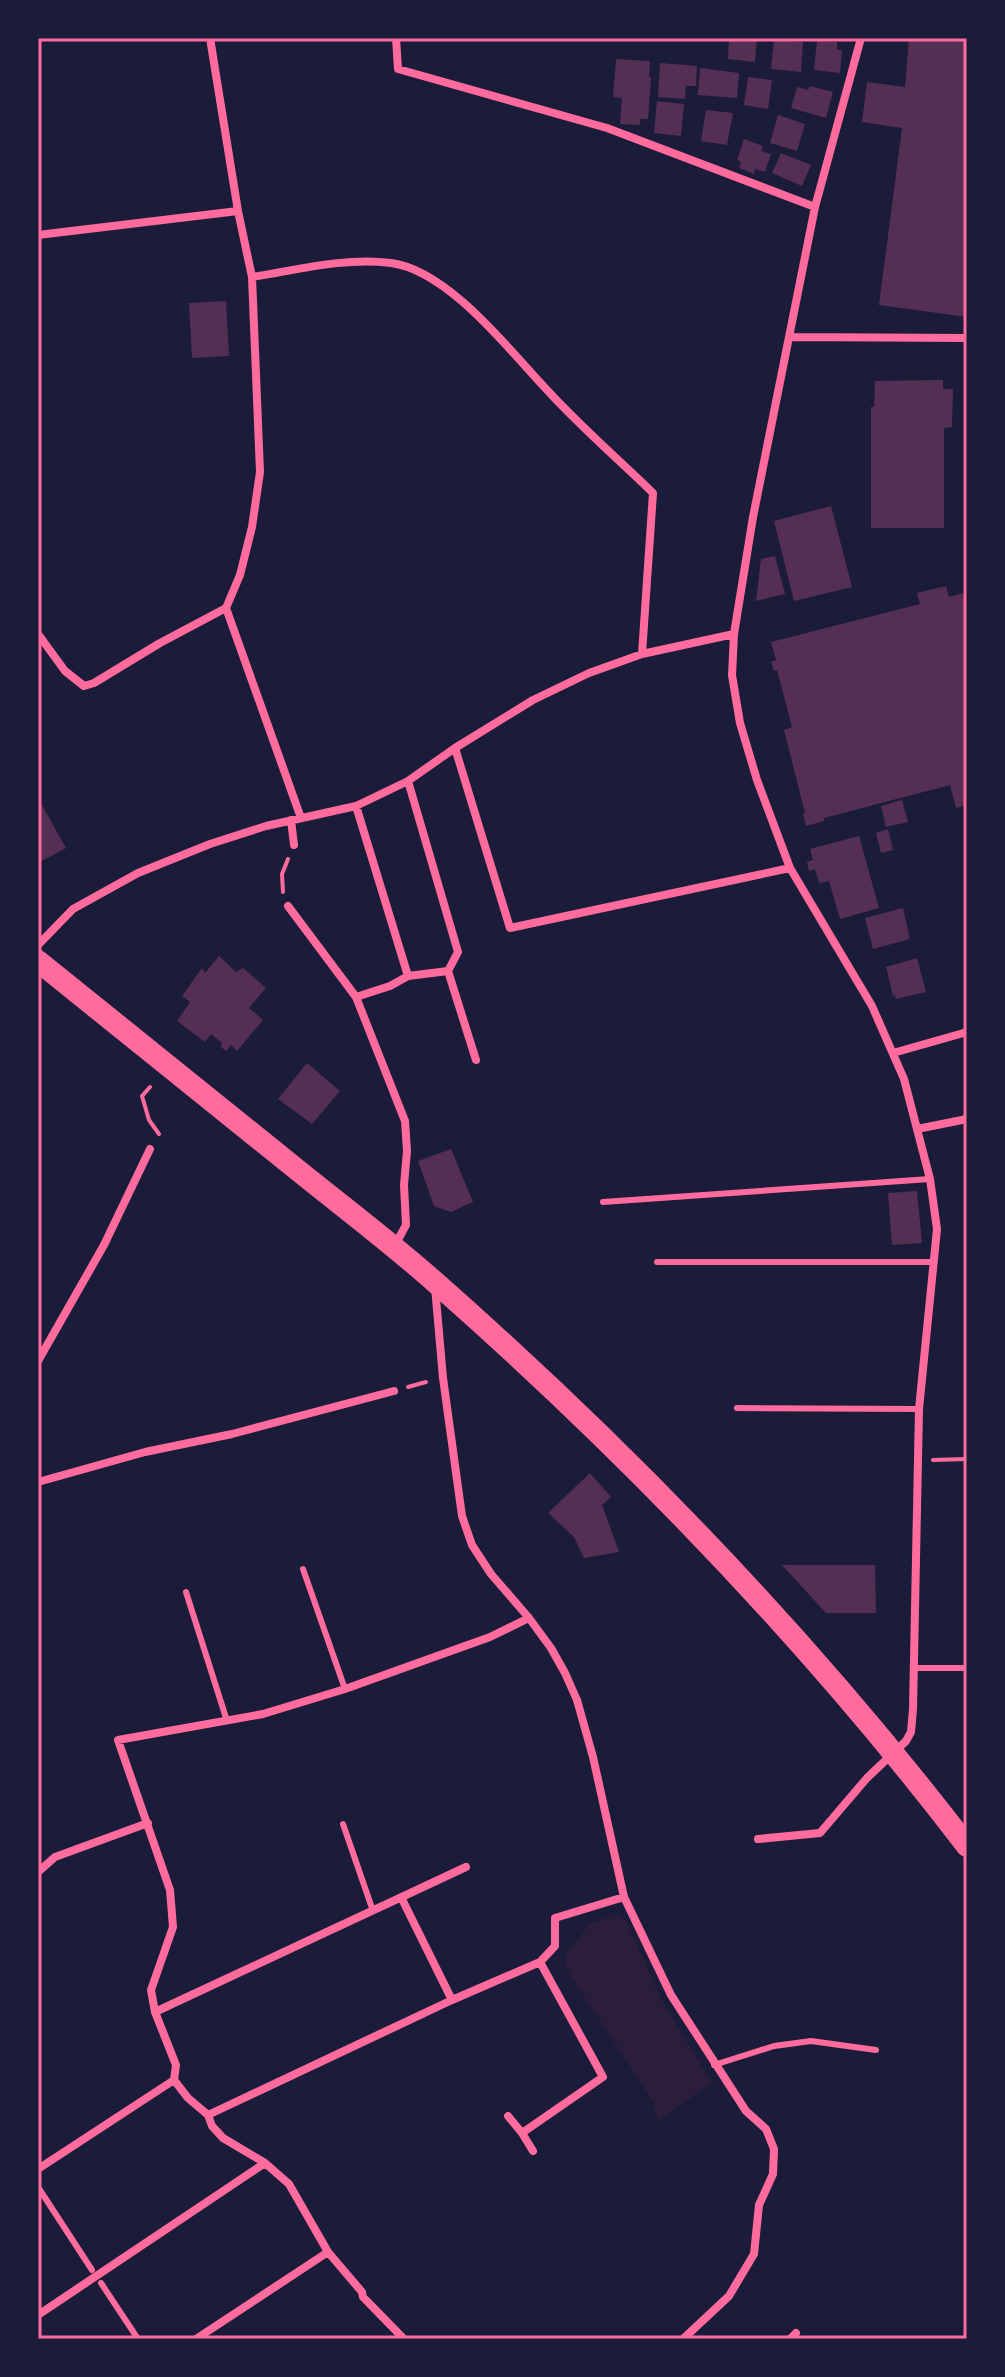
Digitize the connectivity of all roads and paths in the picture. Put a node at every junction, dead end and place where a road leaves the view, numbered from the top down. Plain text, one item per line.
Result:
1 (210, 38) edge
2 (396, 38) edge
3 (861, 38) edge
4 (815, 207) junction
5 (238, 211) junction
6 (38, 235) edge
7 (252, 277) junction
8 (789, 337) junction
9 (967, 338) edge
10 (226, 608) junction
11 (38, 634) edge
12 (734, 634) junction
13 (642, 654) junction
14 (455, 748) junction
15 (408, 781) junction
16 (356, 806) junction
17 (296, 819) junction
18 (294, 845) joint
19 (790, 868) junction
20 (281, 882) dead end
21 (288, 906) dead end
22 (38, 945) edge
23 (38, 961) edge
24 (448, 971) junction
25 (408, 976) junction
26 (356, 997) junction
27 (967, 1032) edge
28 (893, 1053) junction
29 (476, 1060) dead end
30 (150, 1087) dead end
31 (967, 1119) edge
32 (917, 1129) junction
33 (160, 1135) dead end
34 (150, 1149) dead end
35 (930, 1179) junction
36 (603, 1202) dead end
37 (394, 1247) junction
38 (657, 1262) dead end
39 (934, 1262) junction
40 (435, 1281) junction
41 (38, 1361) edge
42 (443, 1378) junction
43 (394, 1391) joint
44 (737, 1408) dead end
45 (919, 1409) junction
46 (967, 1459) edge
47 (918, 1461) junction
48 (38, 1482) edge
49 (303, 1569) dead end
50 (186, 1592) dead end
51 (529, 1618) junction
52 (914, 1668) junction
53 (967, 1668) edge
54 (345, 1689) junction
55 (227, 1721) junction
56 (894, 1752) junction
57 (148, 1823) junction
58 (343, 1824) dead end
59 (758, 1839) dead end
60 (967, 1846) edge
61 (466, 1867) dead end
62 (38, 1872) edge
63 (624, 1897) junction
64 (402, 1899) junction
65 (373, 1911) junction
66 (540, 1962) junction
67 (452, 2000) junction
68 (155, 2012) junction
69 (876, 2050) dead end
70 (714, 2065) junction
71 (174, 2080) junction
72 (208, 2115) junction
73 (508, 2116) dead end
74 (522, 2133) junction
75 (533, 2151) dead end
76 (265, 2163) junction
77 (38, 2169) edge
78 (38, 2187) edge
79 (328, 2252) junction
80 (97, 2276) junction
81 (38, 2315) edge
82 (138, 2339) edge
83 (196, 2339) edge
84 (404, 2339) edge
85 (683, 2339) edge

1 - 5 street
2 - 4 street
3 - 4 street
4 - 8 street
5 - 6 street
5 - 7 street
7 - 10 street
7 - 13 street
8 - 9 street
8 - 12 street
10 - 11 street
10 - 17 street
12 - 13 street
12 - 19 street
13 - 14 street
14 - 15 street
14 - 19 street
15 - 16 street
15 - 24 street
16 - 17 street
16 - 25 street
17 - 18 street
17 - 22 street
18 - 20 path
19 - 28 street
21 - 26 street
23 - 37 highway
24 - 25 street
24 - 29 street
25 - 26 street
26 - 37 street
27 - 28 street
28 - 32 street
30 - 33 path
31 - 32 street
32 - 35 street
34 - 41 street
35 - 36 lane
35 - 39 street
37 - 40 highway
38 - 39 lane
39 - 45 street
40 - 42 street
40 - 56 highway
42 - 43 path
42 - 51 street
43 - 48 street
44 - 45 lane
45 - 47 street
46 - 47 path
47 - 52 street
49 - 54 lane
50 - 55 lane
51 - 54 street
51 - 63 street
52 - 53 lane
52 - 56 street
54 - 55 street
55 - 57 street
56 - 59 street
56 - 60 highway
57 - 62 street
57 - 68 street
58 - 65 lane
61 - 64 street
63 - 66 street
63 - 70 street
64 - 65 street
64 - 67 street
65 - 68 street
66 - 67 street
66 - 74 street
67 - 72 street
68 - 71 street
69 - 70 lane
70 - 85 street
71 - 72 street
71 - 77 street
72 - 76 street
73 - 74 street
74 - 75 street
76 - 79 street
76 - 80 street
78 - 80 lane
79 - 83 street
79 - 84 street
80 - 81 street
80 - 82 lane

